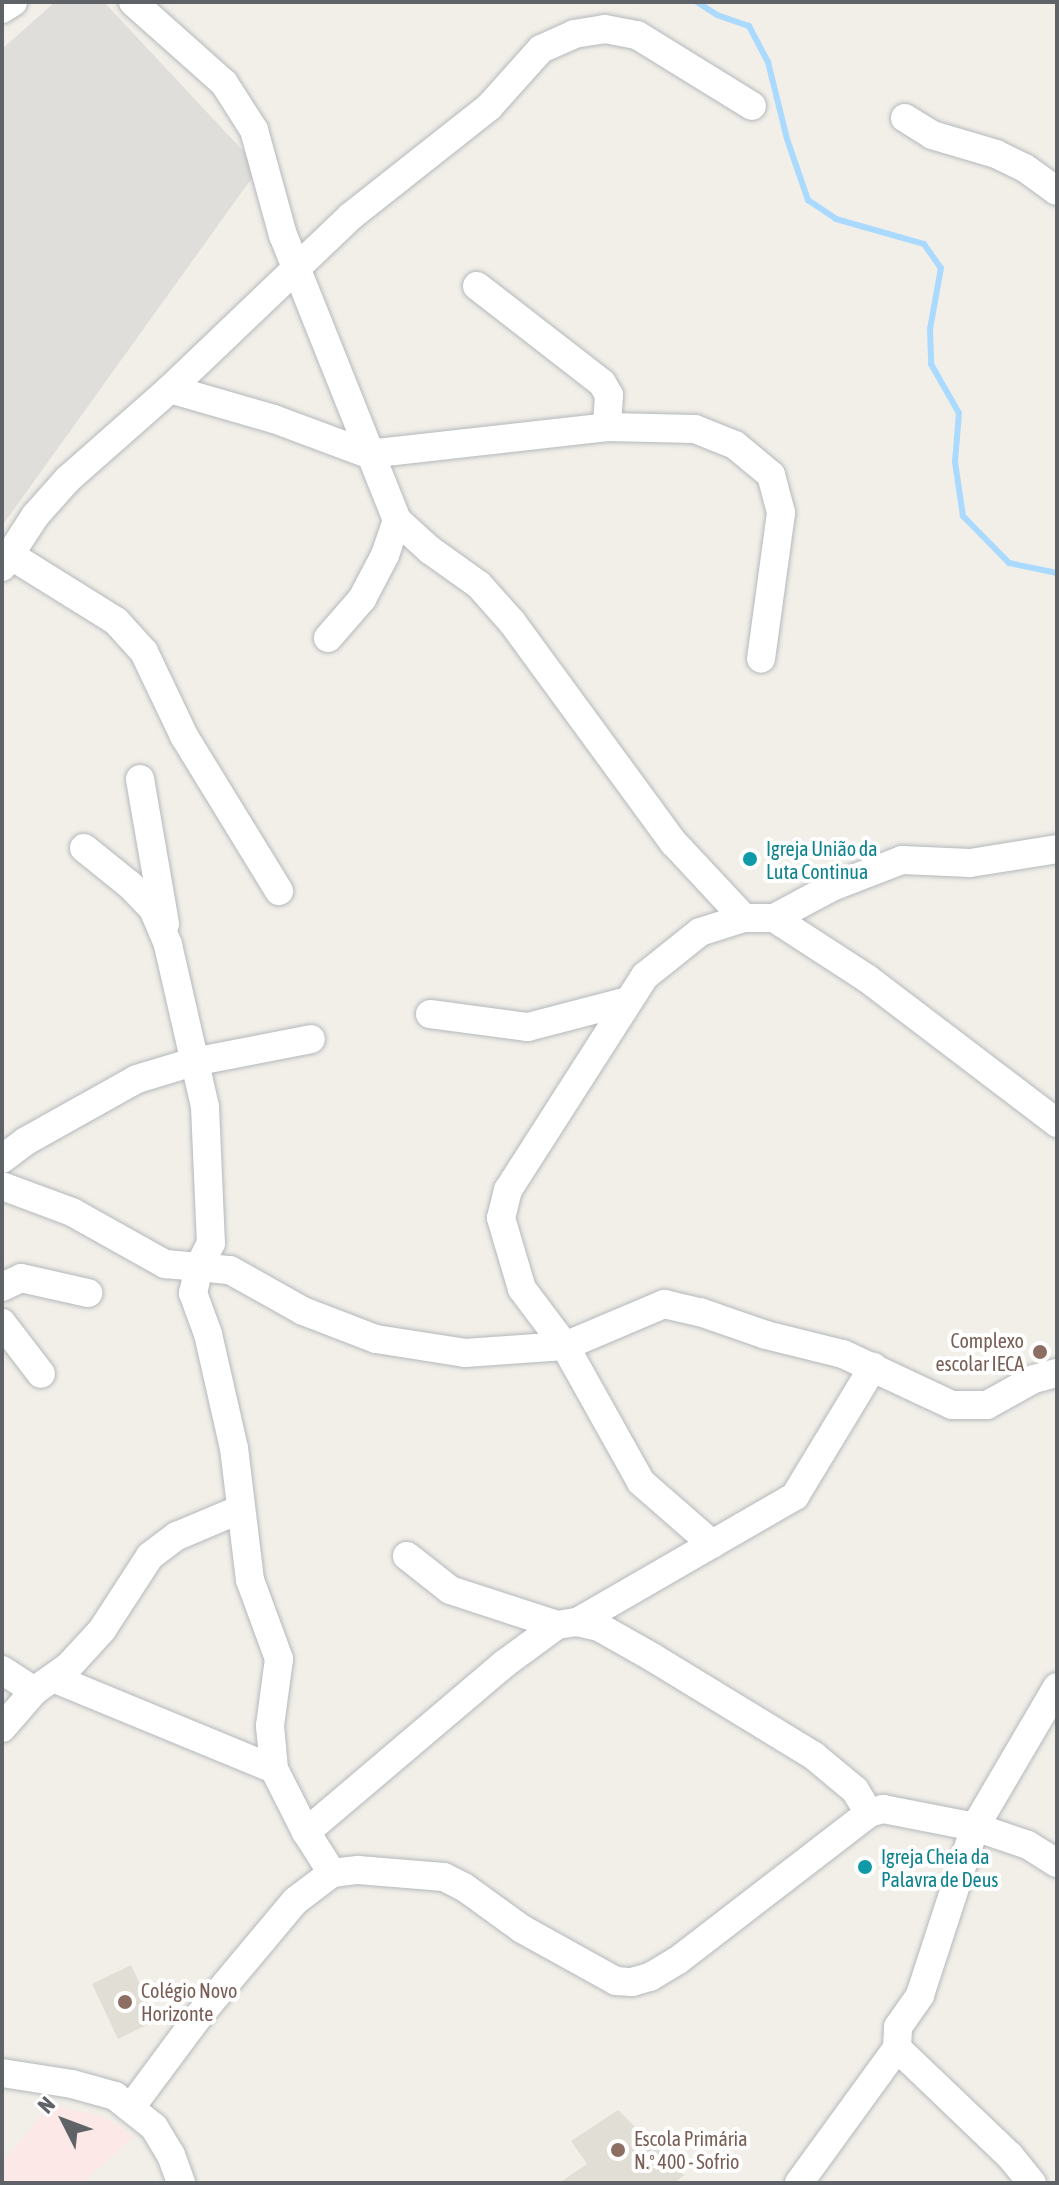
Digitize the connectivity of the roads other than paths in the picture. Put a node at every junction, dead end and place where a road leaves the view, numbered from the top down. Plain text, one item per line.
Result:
1 (13, 2) edge
2 (133, 2) edge
3 (2, 9) edge
4 (752, 106) dead end
5 (905, 118) dead end
6 (1056, 188) edge
7 (298, 267) junction
8 (477, 286) dead end
9 (170, 389) junction
10 (607, 427) junction
11 (368, 454) junction
12 (397, 520) junction
13 (6, 561) edge
14 (328, 638) dead end
15 (761, 659) dead end
16 (140, 779) dead end
17 (84, 848) dead end
18 (1057, 849) edge
19 (279, 891) dead end
20 (744, 918) junction
21 (774, 918) junction
22 (168, 945) junction
23 (628, 1001) junction
24 (430, 1014) dead end
25 (311, 1039) dead end
26 (193, 1062) junction
27 (1057, 1123) edge
28 (2, 1159) edge
29 (2, 1186) edge
30 (199, 1267) junction
31 (2, 1287) edge
32 (88, 1293) dead end
33 (2, 1323) edge
34 (565, 1346) junction
35 (873, 1367) junction
36 (1057, 1373) edge
37 (41, 1374) dead end
38 (241, 1509) junction
39 (712, 1544) junction
40 (407, 1556) dead end
41 (567, 1624) junction
42 (2, 1670) edge
43 (44, 1685) junction
44 (1057, 1687) edge
45 (2, 1728) edge
46 (274, 1769) junction
47 (869, 1813) junction
48 (975, 1827) junction
49 (306, 1832) junction
50 (1057, 1863) edge
51 (332, 1873) junction
52 (897, 2048) junction
53 (2, 2073) edge
54 (132, 2106) junction
55 (181, 2183) edge
56 (799, 2183) edge
57 (1032, 2183) edge

1 - 3 street
2 - 7 street
4 - 7 street
5 - 6 street
7 - 9 street
7 - 11 street
8 - 10 street
9 - 11 street
9 - 13 street
10 - 11 street
10 - 15 street
11 - 12 street
12 - 14 street
12 - 20 street
13 - 19 street
16 - 22 street
17 - 22 street
18 - 21 street
20 - 21 street
20 - 23 street
21 - 27 street
22 - 26 street
23 - 24 street
23 - 34 street
25 - 26 street
26 - 28 street
26 - 30 street
29 - 30 street
30 - 34 street
30 - 38 street
31 - 32 street
33 - 37 street
34 - 35 street
34 - 39 street
35 - 36 street
35 - 39 street
38 - 43 street
38 - 46 street
39 - 41 street
40 - 41 street
41 - 47 street
41 - 49 street
42 - 43 street
43 - 45 street
43 - 46 street
44 - 48 street
46 - 49 street
47 - 48 street
47 - 51 street
48 - 50 street
48 - 52 street
49 - 51 street
51 - 54 street
52 - 56 street
52 - 57 street
53 - 54 street
54 - 55 street

